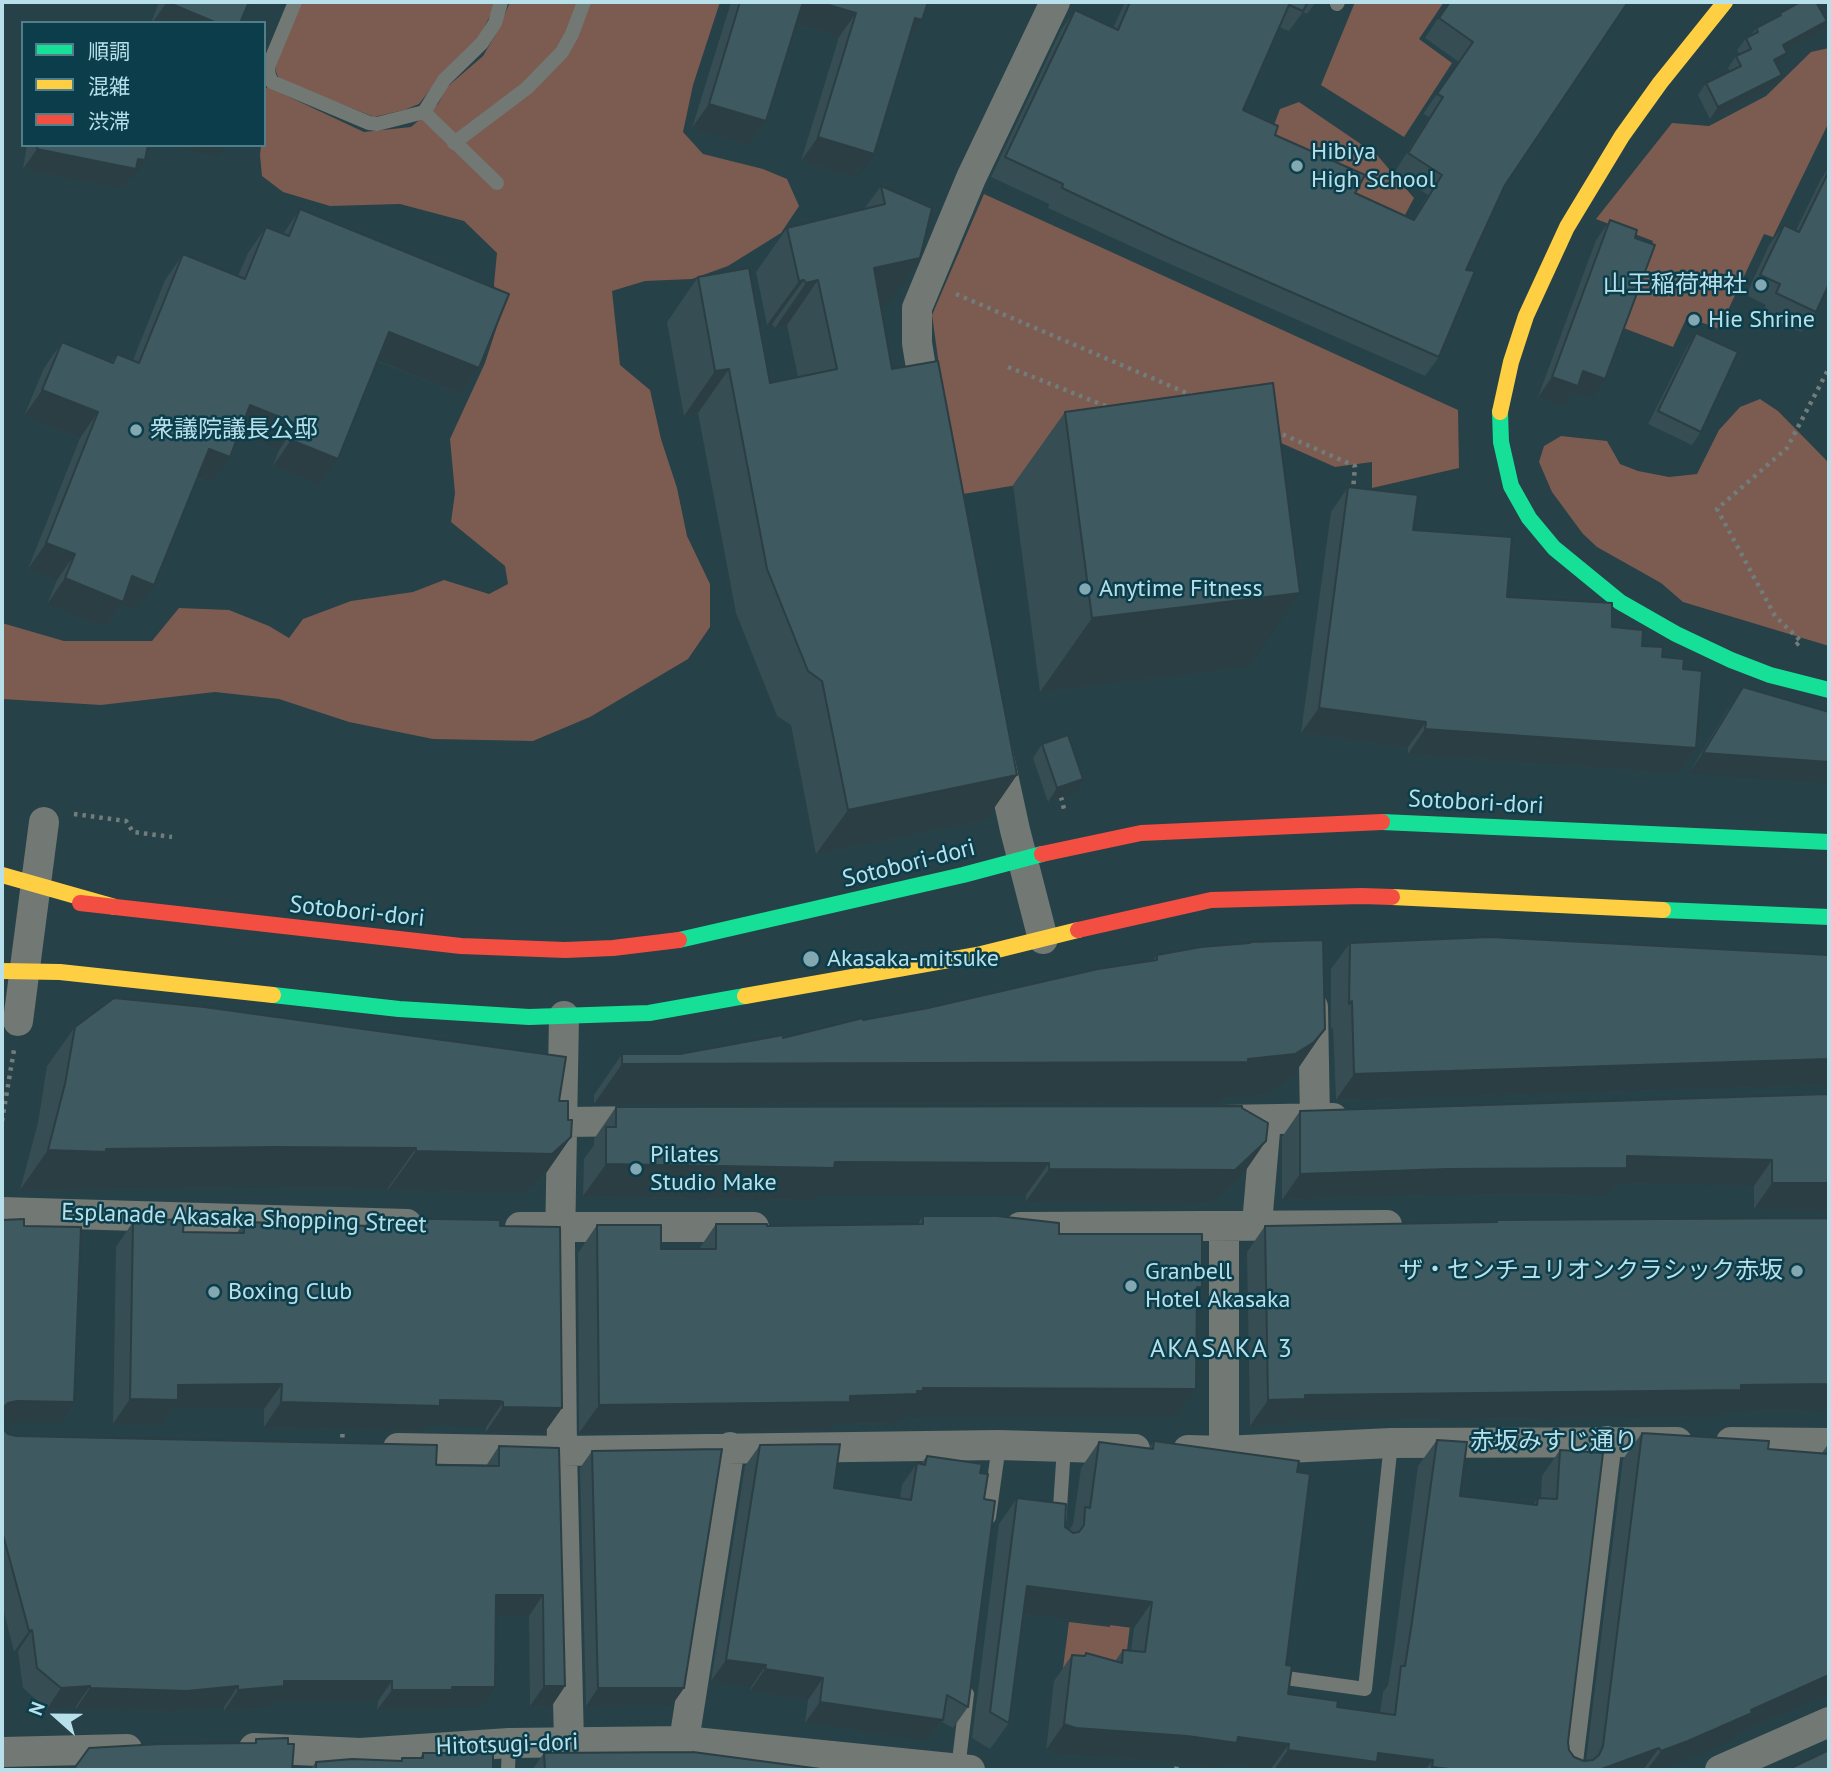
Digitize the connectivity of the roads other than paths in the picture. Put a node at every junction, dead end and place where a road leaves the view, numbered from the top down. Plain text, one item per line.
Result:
1 (295, 2) edge
2 (500, 2) edge
3 (584, 2) edge
4 (1055, 2) edge
5 (1725, 2) edge
6 (266, 77) edge
7 (424, 112) junction
8 (454, 143) junction
9 (498, 183) dead end
10 (932, 434) edge
11 (1829, 690) edge
12 (992, 720) edge
13 (44, 822) dead end
14 (1829, 842) edge
15 (1023, 858) junction
16 (2, 875) edge
17 (14, 896) dead end
18 (116, 908) junction
19 (1829, 917) edge
20 (1043, 939) junction
21 (2, 971) edge
22 (1313, 984) edge
23 (564, 1016) junction
24 (18, 1021) dead end
25 (1356, 1117) edge
26 (1315, 1119) junction
27 (1198, 1120) edge
28 (1266, 1120) junction
29 (675, 1121) edge
30 (564, 1122) junction
31 (2, 1212) edge
32 (435, 1224) edge
33 (1257, 1224) junction
34 (1410, 1225) edge
35 (491, 1226) edge
36 (1224, 1226) junction
37 (782, 1227) edge
38 (989, 1227) edge
39 (561, 1228) junction
40 (342, 1433) edge
41 (1607, 1441) junction
42 (1399, 1443) junction
43 (1829, 1443) edge
44 (999, 1445) junction
45 (730, 1447) junction
46 (1064, 1447) junction
47 (562, 1451) junction
48 (1224, 1451) junction
49 (988, 1526) edge
50 (1058, 1537) edge
51 (970, 1675) edge
52 (1279, 1677) edge
53 (1829, 1722) edge
54 (684, 1741) junction
55 (569, 1742) junction
56 (225, 1747) edge
57 (156, 1748) edge
58 (2, 1752) edge
59 (508, 1757) edge
60 (964, 1770) edge
61 (1567, 1770) edge
62 (1720, 1770) edge

1 - 6 lane
2 - 7 lane
3 - 8 lane
4 - 10 street
5 - 11 main road
6 - 7 lane
7 - 8 lane
8 - 9 lane
12 - 15 street
13 - 24 street
14 - 15 main road, Sotobori-dori
15 - 18 main road, Sotobori-dori
15 - 20 street
16 - 18 main road
17 - 18 main road, Sotobori-dori
19 - 20 main road
20 - 23 main road
21 - 23 main road
22 - 26 street
23 - 30 street
25 - 26 street
26 - 28 street
27 - 28 street
28 - 33 street
29 - 30 street
30 - 39 street
31 - 32 street, Esplanade Akasaka Shopping Street
33 - 34 street
33 - 36 street
35 - 39 street
36 - 38 street
36 - 48 street
37 - 39 street
39 - 47 street
40 - 47 street, 赤坂みすじ通り
41 - 42 street, 赤坂みすじ通り
41 - 43 street, 赤坂みすじ通り
41 - 61 street
42 - 48 street, 赤坂みすじ通り
42 - 52 lane
44 - 45 street, 赤坂みすじ通り
44 - 46 street, 赤坂みすじ通り
44 - 49 lane
45 - 47 street, 赤坂みすじ通り
45 - 54 street
46 - 48 street, 赤坂みすじ通り
46 - 50 lane
47 - 55 street
51 - 60 lane
53 - 62 street
54 - 55 street, Hitotsugi-dori
54 - 60 street, Hitotsugi-dori
55 - 59 street, Hitotsugi-dori
56 - 59 street, Hitotsugi-dori
57 - 58 street

